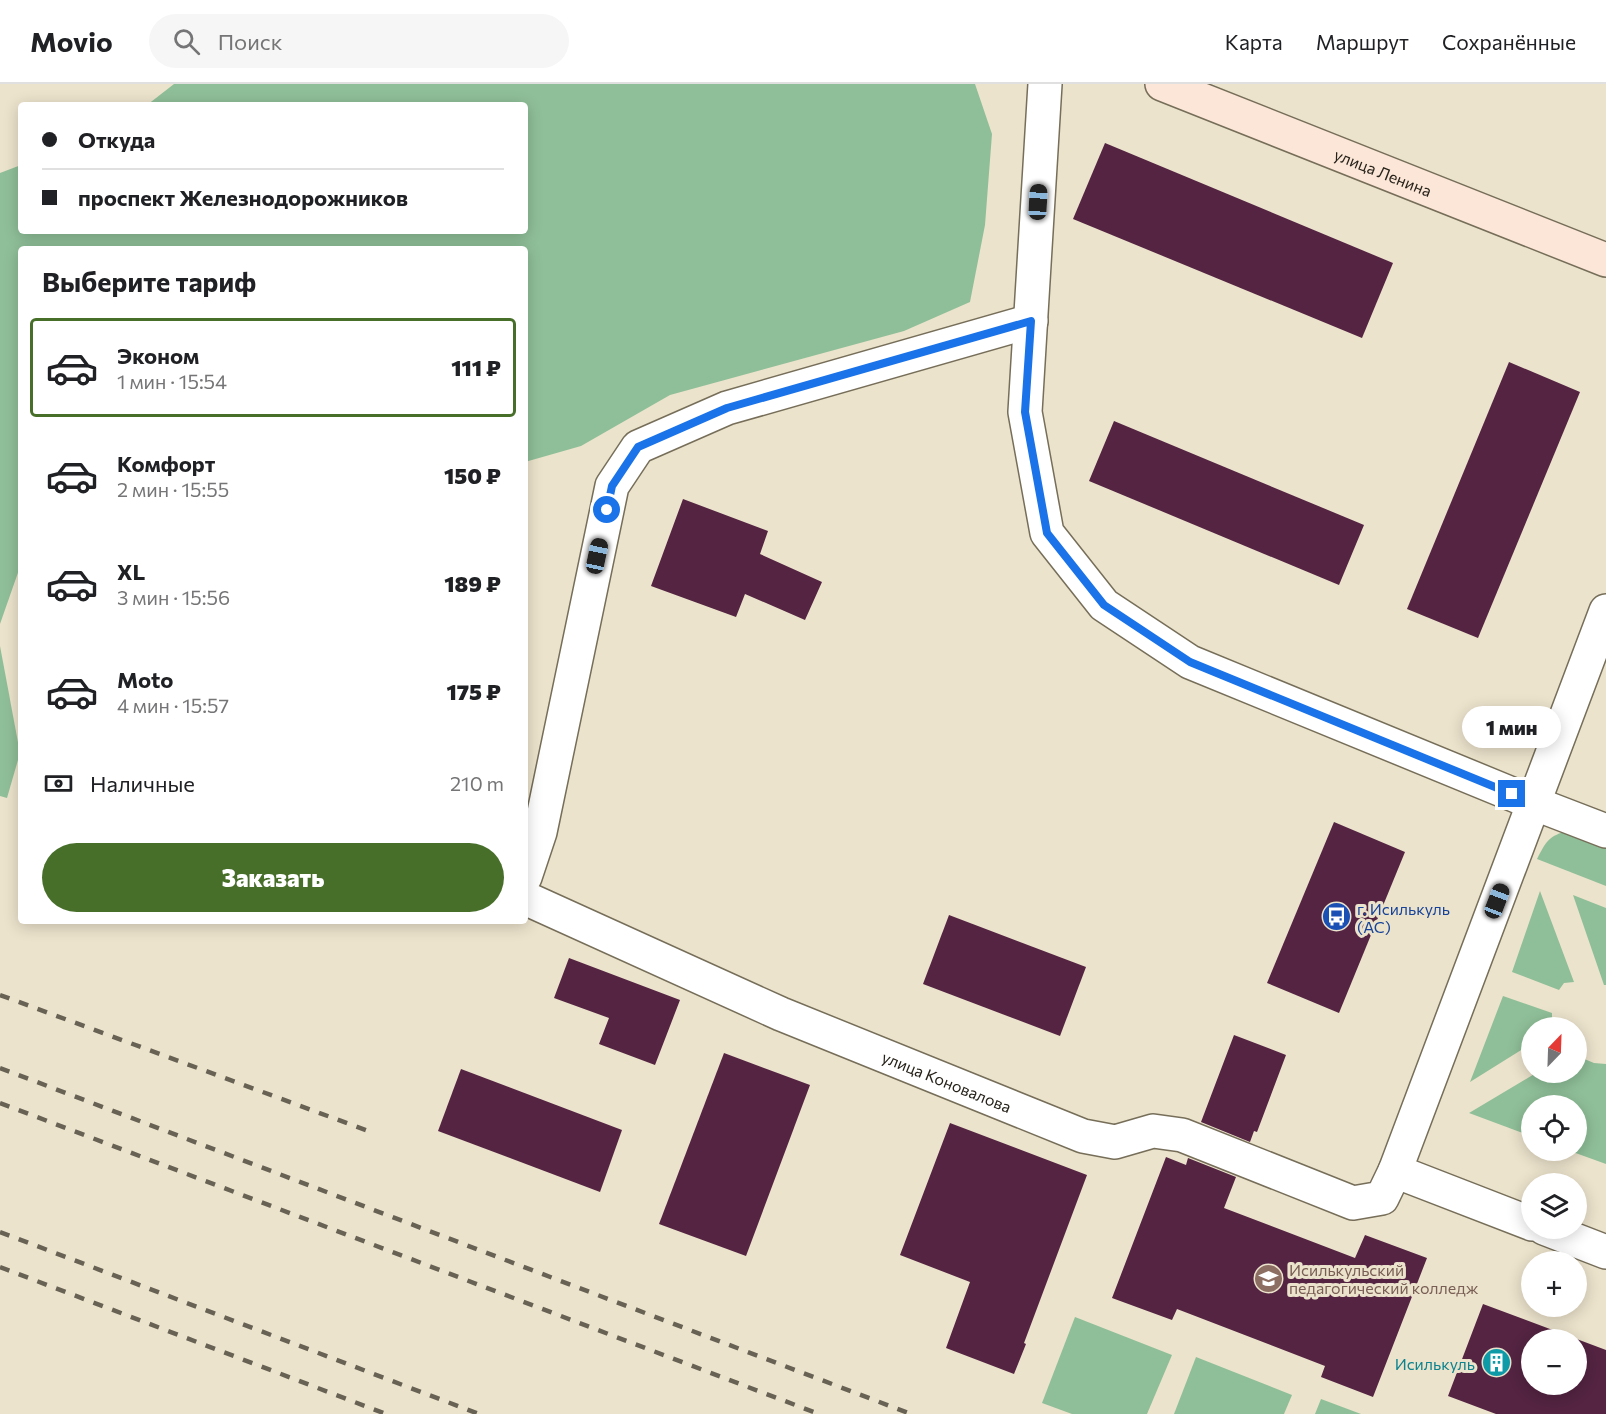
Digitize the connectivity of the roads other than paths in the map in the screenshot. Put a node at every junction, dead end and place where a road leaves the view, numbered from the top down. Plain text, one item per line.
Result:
1 (1045, 84) edge
2 (1162, 84) edge
3 (1606, 260) edge
4 (1031, 321) junction
5 (1606, 611) edge
6 (1533, 803) junction
7 (1606, 831) edge
8 (528, 868) edge
9 (528, 899) edge
10 (1388, 1184) junction
11 (1521, 1221) edge
12 (1572, 1239) edge
13 (1606, 1252) edge

1 - 4 street
2 - 3 street, улица Ленина
4 - 6 street
4 - 8 street
5 - 6 street
6 - 7 street
6 - 10 street
9 - 10 street, улица Коновалова
10 - 11 street
12 - 13 street

